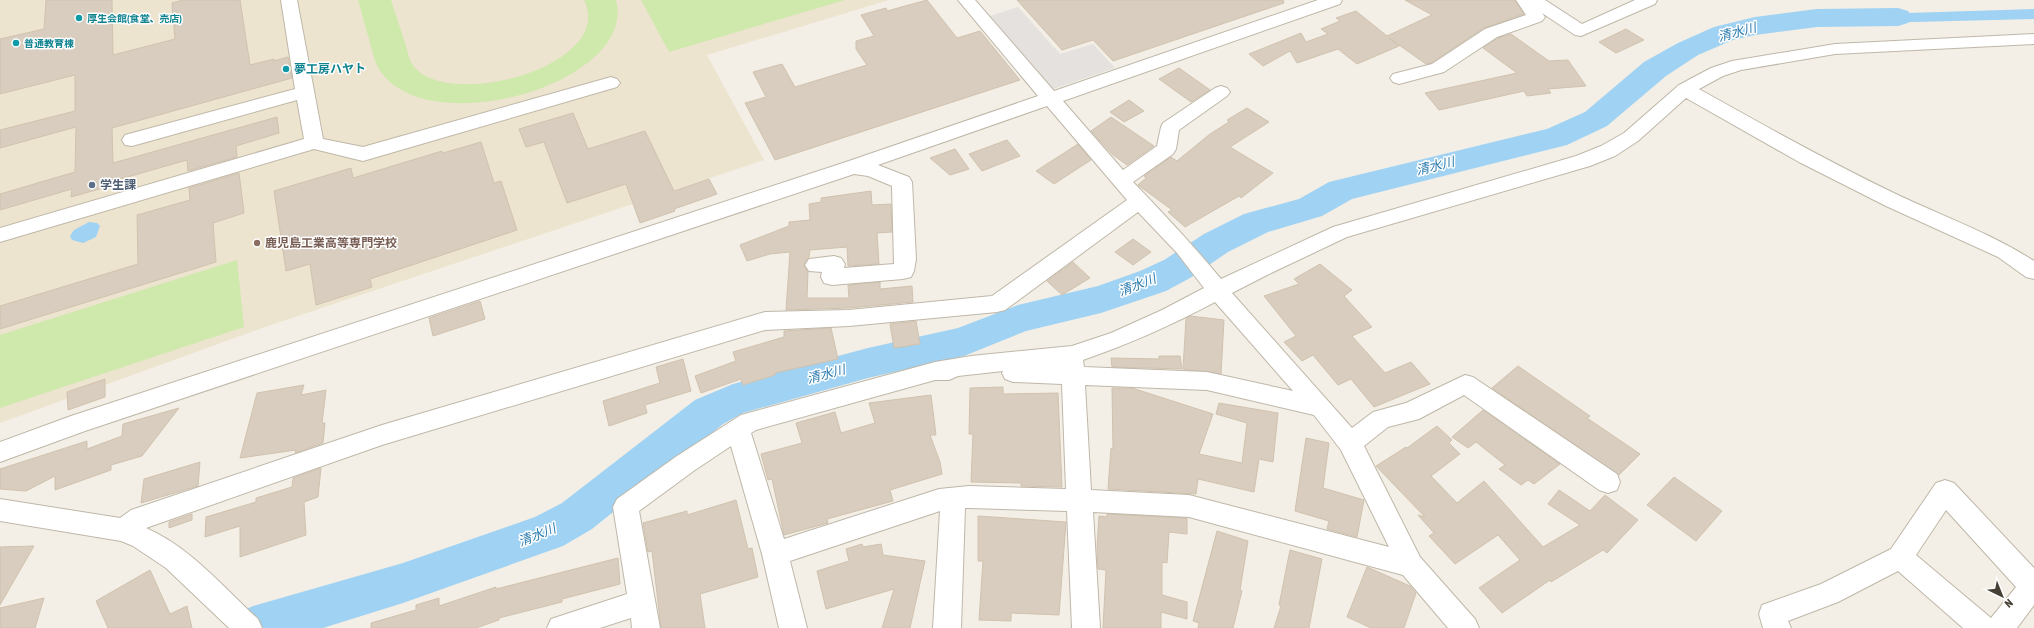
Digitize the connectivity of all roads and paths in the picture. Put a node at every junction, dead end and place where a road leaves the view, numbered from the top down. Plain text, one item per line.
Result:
1 (289, 0) edge
2 (966, 0) edge
3 (1334, 0) edge
4 (1524, 0) edge
5 (1533, 0) edge
6 (1649, 0) edge
7 (2034, 39) edge
8 (1399, 78) dead end
9 (611, 83) dead end
10 (1685, 89) junction
11 (305, 92) junction
12 (1221, 92) dead end
13 (1049, 99) junction
14 (132, 140) dead end
15 (314, 143) junction
16 (853, 167) junction
17 (1121, 181) junction
18 (1141, 200) junction
19 (0, 235) edge
20 (816, 265) dead end
21 (2034, 271) edge
22 (1219, 292) junction
23 (1073, 364) junction
24 (1321, 407) junction
25 (738, 428) junction
26 (1350, 443) junction
27 (0, 452) edge
28 (1608, 482) dead end
29 (953, 498) junction
30 (1080, 500) junction
31 (0, 510) edge
32 (123, 530) junction
33 (775, 554) junction
34 (1900, 557) junction
35 (1411, 565) junction
36 (641, 602) junction
37 (240, 621) edge
38 (561, 628) edge
39 (646, 628) edge
40 (793, 628) edge
41 (948, 628) edge
42 (1086, 628) edge
43 (1465, 628) edge
44 (1777, 628) edge
45 (1983, 628) edge
46 (2000, 628) edge

1 - 11 street
2 - 13 street
3 - 13 street
4 - 8 street
5 - 6 street
7 - 10 street
9 - 15 street
10 - 21 street
10 - 22 street
11 - 14 street
11 - 15 street
12 - 17 street
13 - 16 street
13 - 17 street
15 - 19 street
16 - 20 street
16 - 27 street
17 - 18 street
18 - 22 street
18 - 32 street
22 - 23 street
22 - 24 street
23 - 24 street
23 - 25 street
23 - 30 street
24 - 26 street
25 - 33 street
25 - 36 street
26 - 28 street
26 - 35 street
29 - 30 street
29 - 33 street
29 - 41 street
30 - 35 street
30 - 42 street
31 - 32 street
32 - 37 street
33 - 40 street
34 - 44 street
34 - 45 street
34 - 46 street
35 - 43 street
36 - 38 street
36 - 39 street

